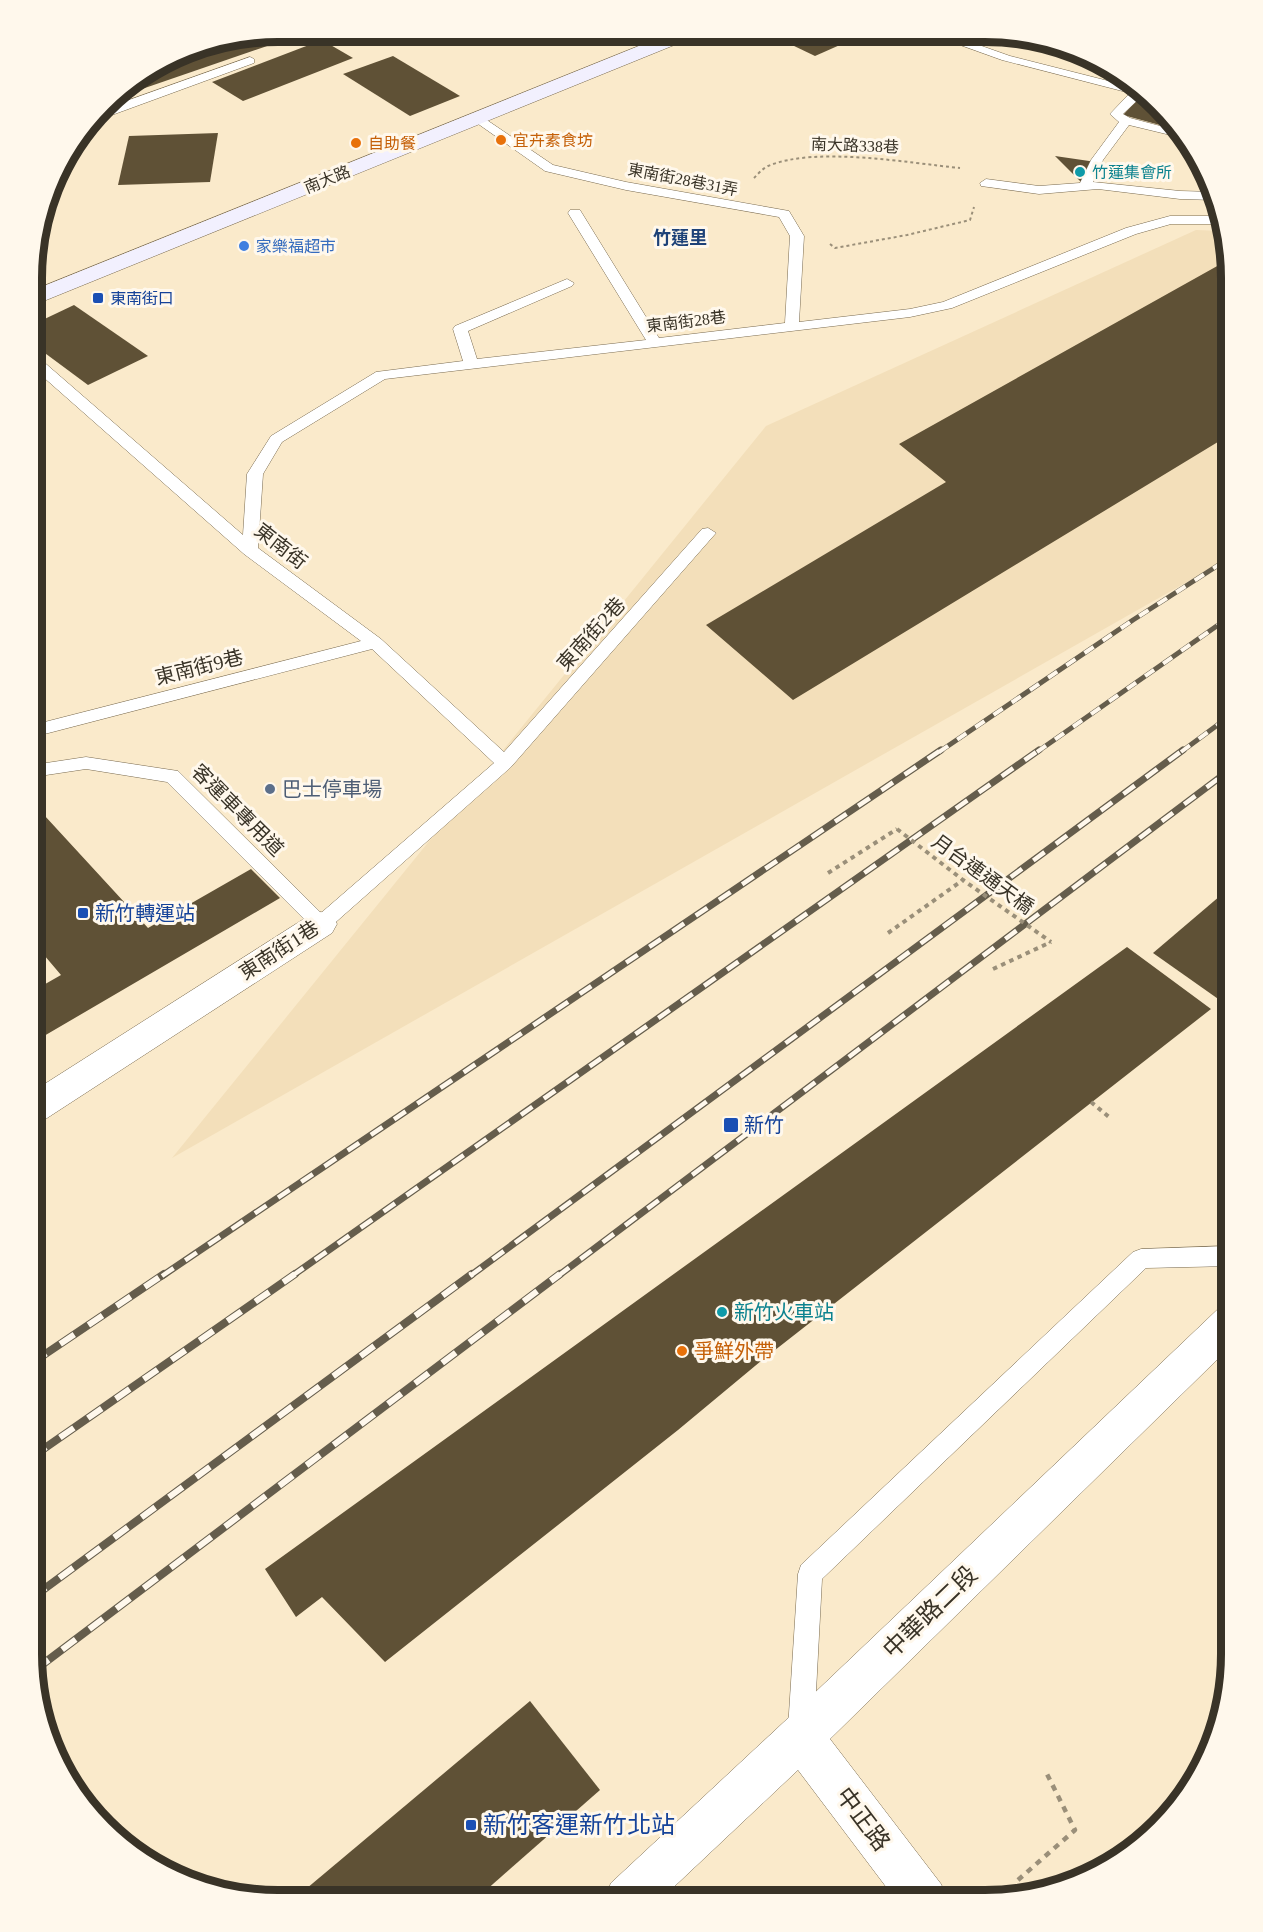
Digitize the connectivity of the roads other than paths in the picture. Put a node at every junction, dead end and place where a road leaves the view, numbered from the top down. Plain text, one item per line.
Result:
1 (665, 42) edge
2 (959, 42) edge
3 (250, 61) dead end
4 (1123, 87) edge
5 (1135, 96) edge
6 (111, 111) edge
7 (478, 118) junction
8 (1126, 121) junction
9 (1171, 132) edge
10 (990, 184) road end
11 (1085, 186) junction
12 (1206, 196) edge
13 (574, 213) dead end
14 (1214, 220) edge
15 (567, 283) dead end
16 (42, 295) edge
17 (792, 327) junction
18 (656, 343) junction
19 (471, 364) junction
20 (42, 368) edge
21 (708, 533) dead end
22 (250, 550) junction
23 (375, 643) junction
24 (42, 729) edge
25 (505, 763) junction
26 (42, 770) edge
27 (321, 924) junction
28 (42, 1104) edge
29 (1221, 1256) edge
30 (1221, 1331) edge
31 (801, 1737) junction
32 (636, 1890) edge
33 (911, 1890) edge

1 - 7 main road, 南大路
2 - 4 lane
3 - 6 lane
5 - 8 lane
7 - 16 main road, 南大路
7 - 17 lane, 東南街28巷31弄
8 - 9 lane
8 - 11 lane
10 - 11 lane
11 - 12 lane
13 - 18 lane
14 - 17 lane, 東南街28巷
15 - 19 lane
17 - 18 lane, 東南街28巷
18 - 19 lane, 東南街28巷
19 - 22 lane, 東南街28巷
20 - 22 lane, 東南街
21 - 25 lane, 東南街2巷
22 - 23 lane, 東南街
23 - 24 lane, 東南街9巷
23 - 25 lane, 東南街
25 - 27 lane, 東南街1巷
26 - 27 lane, 客運車專用道
27 - 28 street, 東南街1巷
29 - 31 lane
30 - 31 street, 中華路二段
31 - 32 street, 中華路二段
31 - 33 street, 中正路

